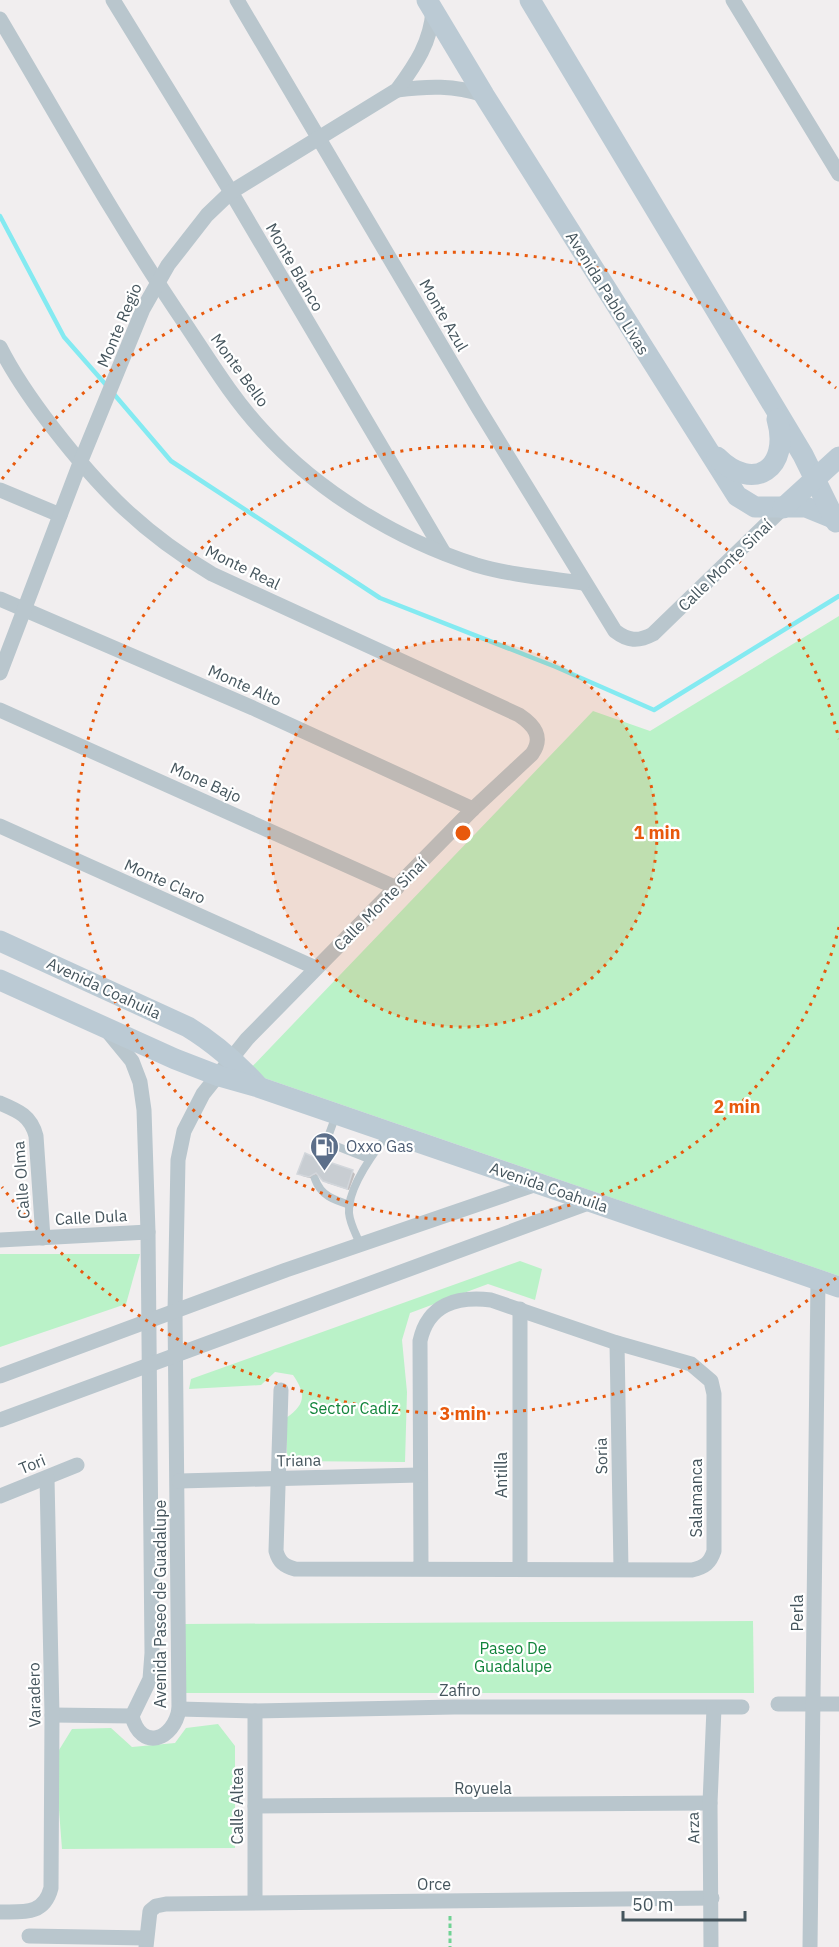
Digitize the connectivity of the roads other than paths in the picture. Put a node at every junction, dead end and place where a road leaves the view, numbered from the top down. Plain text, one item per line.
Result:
1 (112, 0) edge
2 (237, 0) edge
3 (530, 0) edge
4 (733, 0) edge
5 (430, 5) edge
6 (0, 20) edge
7 (397, 90) junction
8 (484, 95) junction
9 (318, 137) junction
10 (839, 174) edge
11 (231, 192) junction
12 (157, 283) junction
13 (0, 347) edge
14 (0, 373) edge
15 (15, 379) junction
16 (773, 405) junction
17 (704, 444) junction
18 (839, 457) edge
19 (80, 463) junction
20 (816, 479) junction
21 (0, 490) edge
22 (783, 508) junction
23 (60, 515) junction
24 (836, 523) edge
25 (444, 553) junction
26 (583, 583) junction
27 (0, 599) edge
28 (25, 608) junction
29 (629, 640) joint
30 (0, 673) edge
31 (0, 710) edge
32 (538, 734) joint
33 (473, 809) junction
34 (0, 826) edge
35 (397, 888) junction
36 (0, 941) edge
37 (316, 968) junction
38 (0, 980) edge
39 (100, 1024) junction
40 (232, 1058) junction
41 (219, 1076) junction
42 (258, 1087) junction
43 (0, 1103) edge
44 (336, 1113) junction
45 (390, 1132) junction
46 (326, 1142) junction
47 (320, 1159) dead end
48 (369, 1159) junction
49 (315, 1179) dead end
50 (537, 1184) junction
51 (591, 1202) junction
52 (350, 1205) junction
53 (148, 1232) junction
54 (43, 1238) junction
55 (0, 1240) edge
56 (360, 1244) junction
57 (818, 1280) junction
58 (839, 1287) edge
59 (520, 1309) junction
60 (176, 1312) junction
61 (149, 1322) junction
62 (617, 1343) junction
63 (177, 1353) junction
64 (150, 1365) junction
65 (0, 1376) edge
66 (281, 1390) dead end
67 (0, 1420) edge
68 (77, 1465) dead end
69 (419, 1475) junction
70 (47, 1478) junction
71 (278, 1479) junction
72 (179, 1481) junction
73 (0, 1496) edge
74 (421, 1569) junction
75 (520, 1569) junction
76 (621, 1569) junction
77 (814, 1703) junction
78 (778, 1704) dead end
79 (839, 1704) edge
80 (742, 1707) dead end
81 (714, 1708) junction
82 (179, 1709) junction
83 (255, 1711) junction
84 (52, 1714) junction
85 (132, 1716) junction
86 (710, 1803) junction
87 (255, 1806) junction
88 (712, 1898) junction
89 (255, 1902) junction
90 (0, 1912) edge
91 (29, 1936) dead end
92 (146, 1942) edge
93 (711, 1947) edge
94 (810, 1947) edge

1 - 11 street, Monte Blanco
2 - 9 street, Monte Azul
3 - 16 main road, Avenida Pablo Livas
4 - 10 street
5 - 7 street, Monte Regio
5 - 8 main road, Avenida Pablo Livas
6 - 12 street, Monte Bello
7 - 8 street, Monte Regio
7 - 9 street, Monte Regio
8 - 17 main road, Avenida Pablo Livas
9 - 11 street, Monte Regio
9 - 26 street, Monte Azul
11 - 12 street, Monte Regio
11 - 25 street, Monte Blanco
12 - 19 street, Monte Regio
12 - 25 street, Monte Bello
13 - 15 street, Monte Real
14 - 15 street
15 - 19 street, Monte Real
16 - 17 main road
16 - 20 main road, Avenida Pablo Livas
17 - 22 main road, Avenida Pablo Livas
18 - 20 main road, Calle Monte Sinaí
19 - 23 street, Monte Regio
19 - 32 street, Monte Real
20 - 22 main road, Calle Monte Sinaí
20 - 24 main road, Avenida Pablo Livas
21 - 23 street
22 - 24 main road, Avenida Pablo Livas
22 - 29 street, Calle Monte Sinaí
23 - 28 street, Monte Regio
25 - 26 street, Monte Bello
26 - 29 street, Monte Azul
27 - 28 street, Monte Alto
28 - 30 street, Monte Regio
28 - 33 street, Monte Alto
31 - 35 street, Mone Bajo
32 - 33 street, Calle Monte Sinaí
33 - 35 street, Calle Monte Sinaí
34 - 37 street, Monte Claro
35 - 37 street, Calle Monte Sinaí
36 - 40 main road, Avenida Coahuila
37 - 40 street, Calle Monte Sinaí
38 - 39 main road, Avenida Coahuila
39 - 41 main road, Avenida Coahuila
39 - 53 street, Avenida Paseo de Guadalupe
40 - 41 street, Calle Monte Sinaí
40 - 42 main road, Avenida Coahuila
41 - 42 main road, Avenida Coahuila
41 - 60 street, Avenida Paseo de Guadalupe
42 - 44 main road, Avenida Coahuila
43 - 54 street, Calle Olma
44 - 45 main road, Avenida Coahuila
44 - 46 lane
45 - 48 lane
45 - 50 main road, Avenida Coahuila
46 - 47 lane
46 - 48 lane
48 - 52 lane
49 - 52 lane
50 - 51 main road, Avenida Coahuila
50 - 56 street
51 - 57 main road, Avenida Coahuila
51 - 63 street
52 - 56 lane
53 - 54 street, Calle Dula
53 - 61 street, Avenida Paseo de Guadalupe
54 - 55 street, Calle Dula
56 - 60 street
57 - 58 main road, Avenida Coahuila
57 - 77 street, Perla
59 - 62 street, Salamanca
59 - 69 street, Salamanca
59 - 75 street, Antilla
60 - 61 street
60 - 63 street, Avenida Paseo de Guadalupe
61 - 64 street, Avenida Paseo de Guadalupe
61 - 65 street
62 - 76 street, Soria
62 - 76 street, Salamanca
63 - 64 street
63 - 72 street, Avenida Paseo de Guadalupe
64 - 67 street
64 - 85 street, Avenida Paseo de Guadalupe
66 - 71 street
68 - 70 street, Tori
69 - 71 street, Triana
69 - 74 street, Salamanca
70 - 73 street, Tori
70 - 84 street, Varadero
71 - 72 street, Triana
71 - 74 street, Salamanca
72 - 82 street, Avenida Paseo de Guadalupe
74 - 75 street, Salamanca
75 - 76 street, Salamanca
77 - 78 street
77 - 79 street
77 - 94 street, Perla
80 - 81 street, Zafiro
81 - 83 street, Zafiro
81 - 86 street, Arza
82 - 83 street, Zafiro
82 - 85 street, Avenida Paseo de Guadalupe
83 - 87 street, Calle Altea
84 - 85 street
84 - 90 street, Varadero
86 - 87 street, Royuela
86 - 88 street, Arza
87 - 89 street, Calle Altea
88 - 89 street, Orce
88 - 93 street, Arza
89 - 92 street, Orce
91 - 92 street

